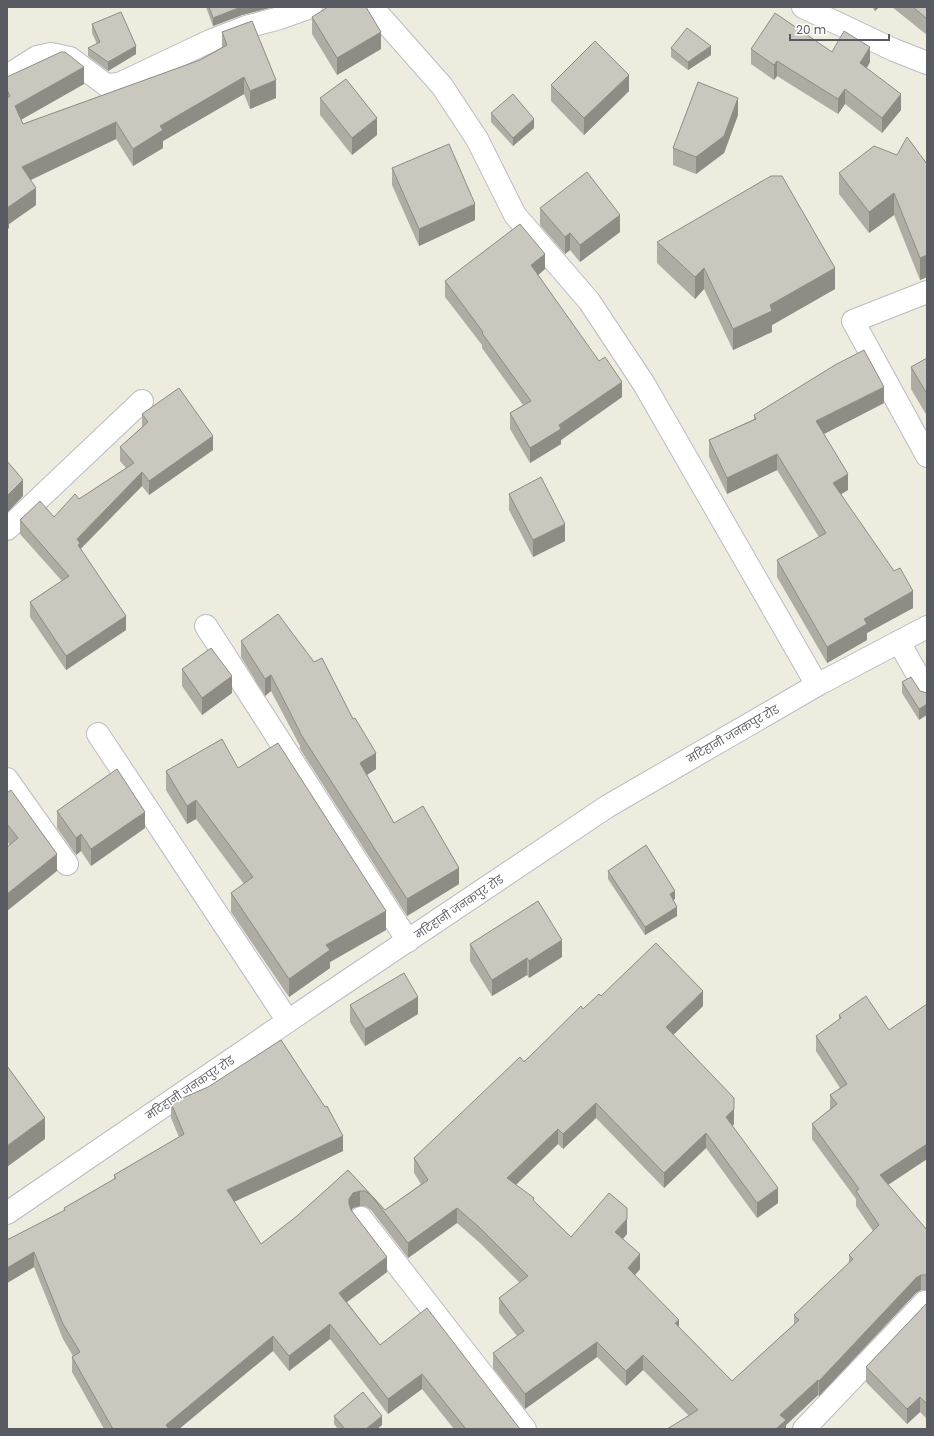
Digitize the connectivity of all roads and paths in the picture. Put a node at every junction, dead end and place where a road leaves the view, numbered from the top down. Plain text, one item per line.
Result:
1 (311, 7) edge
2 (372, 7) edge
3 (803, 7) edge
4 (927, 63) edge
5 (7, 76) edge
6 (927, 292) edge
7 (142, 401) dead end
8 (927, 456) edge
9 (7, 529) edge
10 (206, 626) dead end
11 (927, 627) edge
12 (899, 642) junction
13 (818, 685) junction
14 (927, 692) edge
15 (98, 734) dead end
16 (7, 780) edge
17 (67, 864) dead end
18 (408, 941) junction
19 (288, 1021) junction
20 (7, 1213) edge
21 (361, 1218) dead end
22 (925, 1302) dead end
23 (525, 1429) edge
24 (804, 1429) edge

1 - 5 street
2 - 13 street
3 - 4 street
6 - 8 street
7 - 9 street
10 - 18 street
11 - 12 street, मटिहानी जनकपुर रोड
12 - 13 street, मटिहानी जनकपुर रोड
12 - 14 street
13 - 18 street, मटिहानी जनकपुर रोड
15 - 19 street
16 - 17 street
18 - 19 street, मटिहानी जनकपुर रोड
19 - 20 street, मटिहानी जनकपुर रोड
21 - 23 street
22 - 24 street

